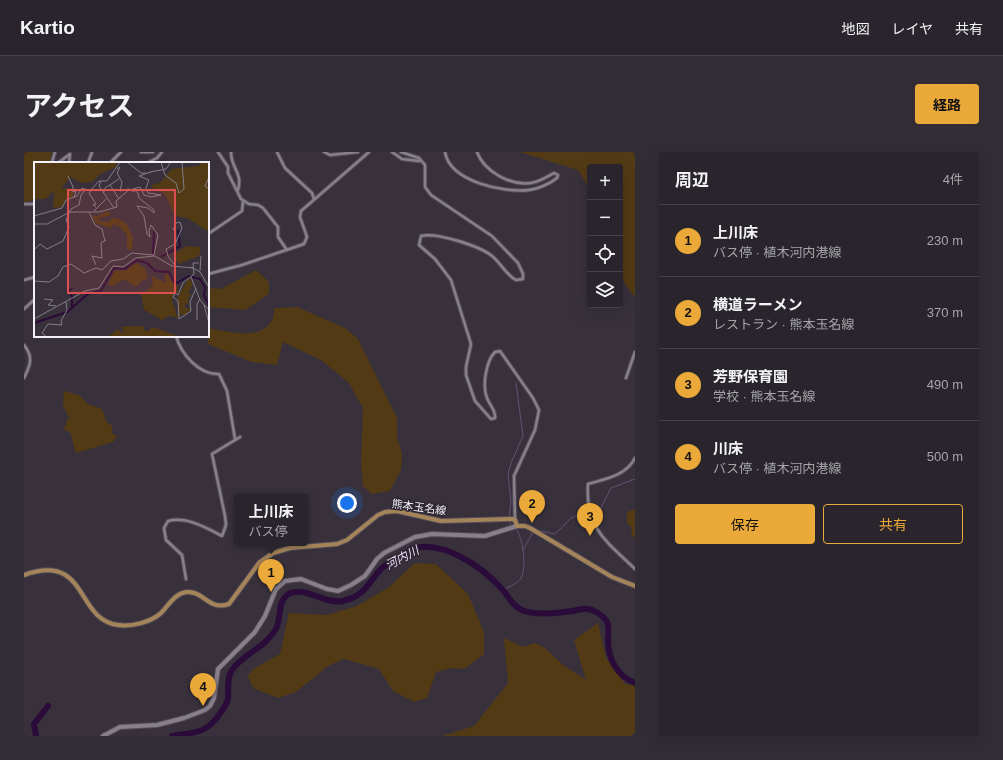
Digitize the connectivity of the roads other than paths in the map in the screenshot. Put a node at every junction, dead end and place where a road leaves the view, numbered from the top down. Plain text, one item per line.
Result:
1 (55, 152) edge
2 (92, 152) edge
3 (121, 152) edge
4 (141, 152) edge
5 (153, 152) edge
6 (162, 152) edge
7 (218, 152) edge
8 (231, 152) edge
9 (277, 152) edge
10 (324, 152) edge
11 (358, 152) edge
12 (369, 152) edge
13 (392, 152) edge
14 (400, 152) edge
15 (445, 152) edge
16 (477, 152) edge
17 (419, 160) junction
18 (52, 162) edge
19 (59, 162) edge
20 (69, 162) edge
21 (88, 162) edge
22 (111, 162) edge
23 (149, 162) edge
24 (238, 191) junction
25 (314, 199) junction
26 (243, 201) junction
27 (209, 233) edge
28 (287, 250) junction
29 (209, 274) edge
30 (34, 277) edge
31 (24, 280) edge
32 (34, 300) edge
33 (24, 309) edge
34 (176, 337) edge
35 (24, 345) edge
36 (635, 352) edge
37 (24, 378) edge
38 (626, 378) dead end
39 (240, 437) dead end
40 (235, 439) junction
41 (635, 458) edge
42 (515, 520) junction
43 (517, 526) junction
44 (635, 569) edge
45 (24, 575) edge
46 (186, 579) dead end
47 (635, 586) edge
48 (103, 736) edge

1 - 18 street
2 - 21 street
3 - 22 street
4 - 5 street
6 - 23 street
7 - 24 street
8 - 24 street
9 - 25 street
10 - 11 street
12 - 25 street
13 - 17 street
14 - 17 street
15 - 16 street
17 - 42 street
19 - 20 street
24 - 26 street
25 - 28 street
26 - 27 street
26 - 28 street
28 - 29 street
30 - 31 street
32 - 33 street
34 - 40 street
35 - 37 street
36 - 38 street
39 - 40 street
40 - 46 street
41 - 44 street
42 - 43 main road
42 - 45 main road, 熊本玉名線
43 - 47 main road
43 - 48 main road

